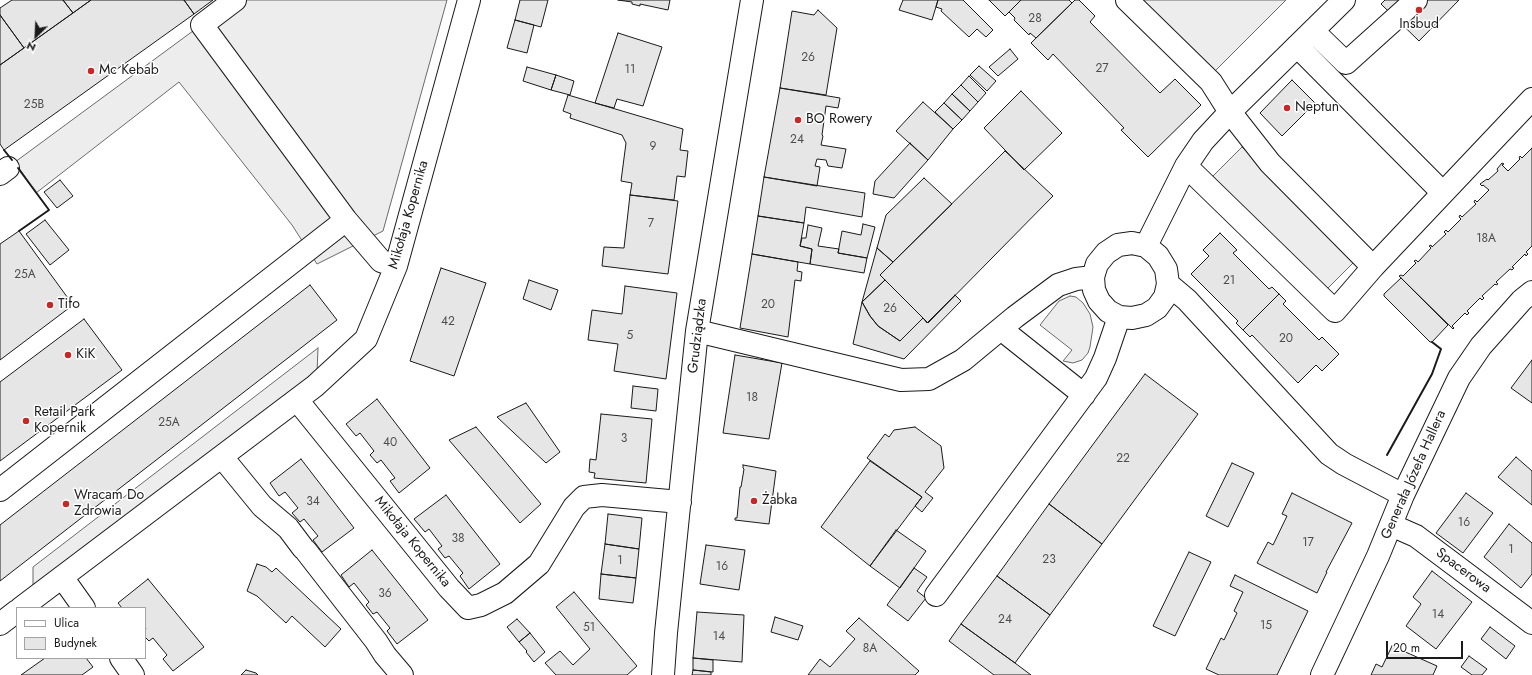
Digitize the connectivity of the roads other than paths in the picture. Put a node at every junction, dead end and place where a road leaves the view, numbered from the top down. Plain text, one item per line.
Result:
1 (235, 0) edge
2 (469, 0) edge
3 (752, 0) edge
4 (1127, 0) edge
5 (1344, 0) edge
6 (1416, 0) edge
7 (1305, 39) junction
8 (1532, 99) edge
9 (1230, 112) junction
10 (1186, 166) junction
11 (1442, 192) junction
12 (346, 220) junction
13 (1146, 246) junction
14 (396, 266) junction
15 (1372, 267) junction
16 (1093, 277) junction
17 (1168, 284) junction
18 (1532, 292) edge
19 (1119, 317) junction
20 (1001, 329) junction
21 (697, 331) junction
22 (1084, 395) junction
23 (298, 400) junction
24 (222, 457) junction
25 (0, 490) edge
26 (1403, 495) junction
27 (680, 502) junction
28 (1391, 525) junction
29 (62, 577) junction
30 (936, 595) dead end
31 (22, 607) edge
32 (83, 607) edge
33 (16, 612) edge
34 (1532, 623) edge
35 (0, 624) edge
36 (122, 659) edge
37 (133, 675) edge
38 (402, 675) edge
39 (663, 675) edge
40 (1322, 675) edge

1 - 12 street
2 - 14 street, Mikołaja Kopernika
3 - 21 street, Grudziądzka
4 - 9 street
5 - 7 street
6 - 7 street
7 - 9 street
7 - 11 street
8 - 11 street
9 - 10 street
9 - 15 street
10 - 13 street
10 - 15 street
11 - 15 street
12 - 14 street
12 - 25 street
13 - 16 street
13 - 17 street
14 - 23 street, Mikołaja Kopernika
16 - 19 street
16 - 20 street
17 - 19 street
17 - 26 street
18 - 26 street, Generała Józefa Hallera
19 - 22 street
20 - 21 street
20 - 22 street
21 - 27 street, Grudziądzka
22 - 30 street
23 - 24 street, Mikołaja Kopernika
23 - 27 street, Mikołaja Kopernika
24 - 29 street, Mikołaja Kopernika
24 - 38 street
26 - 28 street, Generała Józefa Hallera
27 - 39 street, Grudziądzka
28 - 34 street, Spacerowa
28 - 40 street, Generała Józefa Hallera
29 - 31 street, Mikołaja Kopernika
29 - 32 street
33 - 35 street
36 - 37 street

